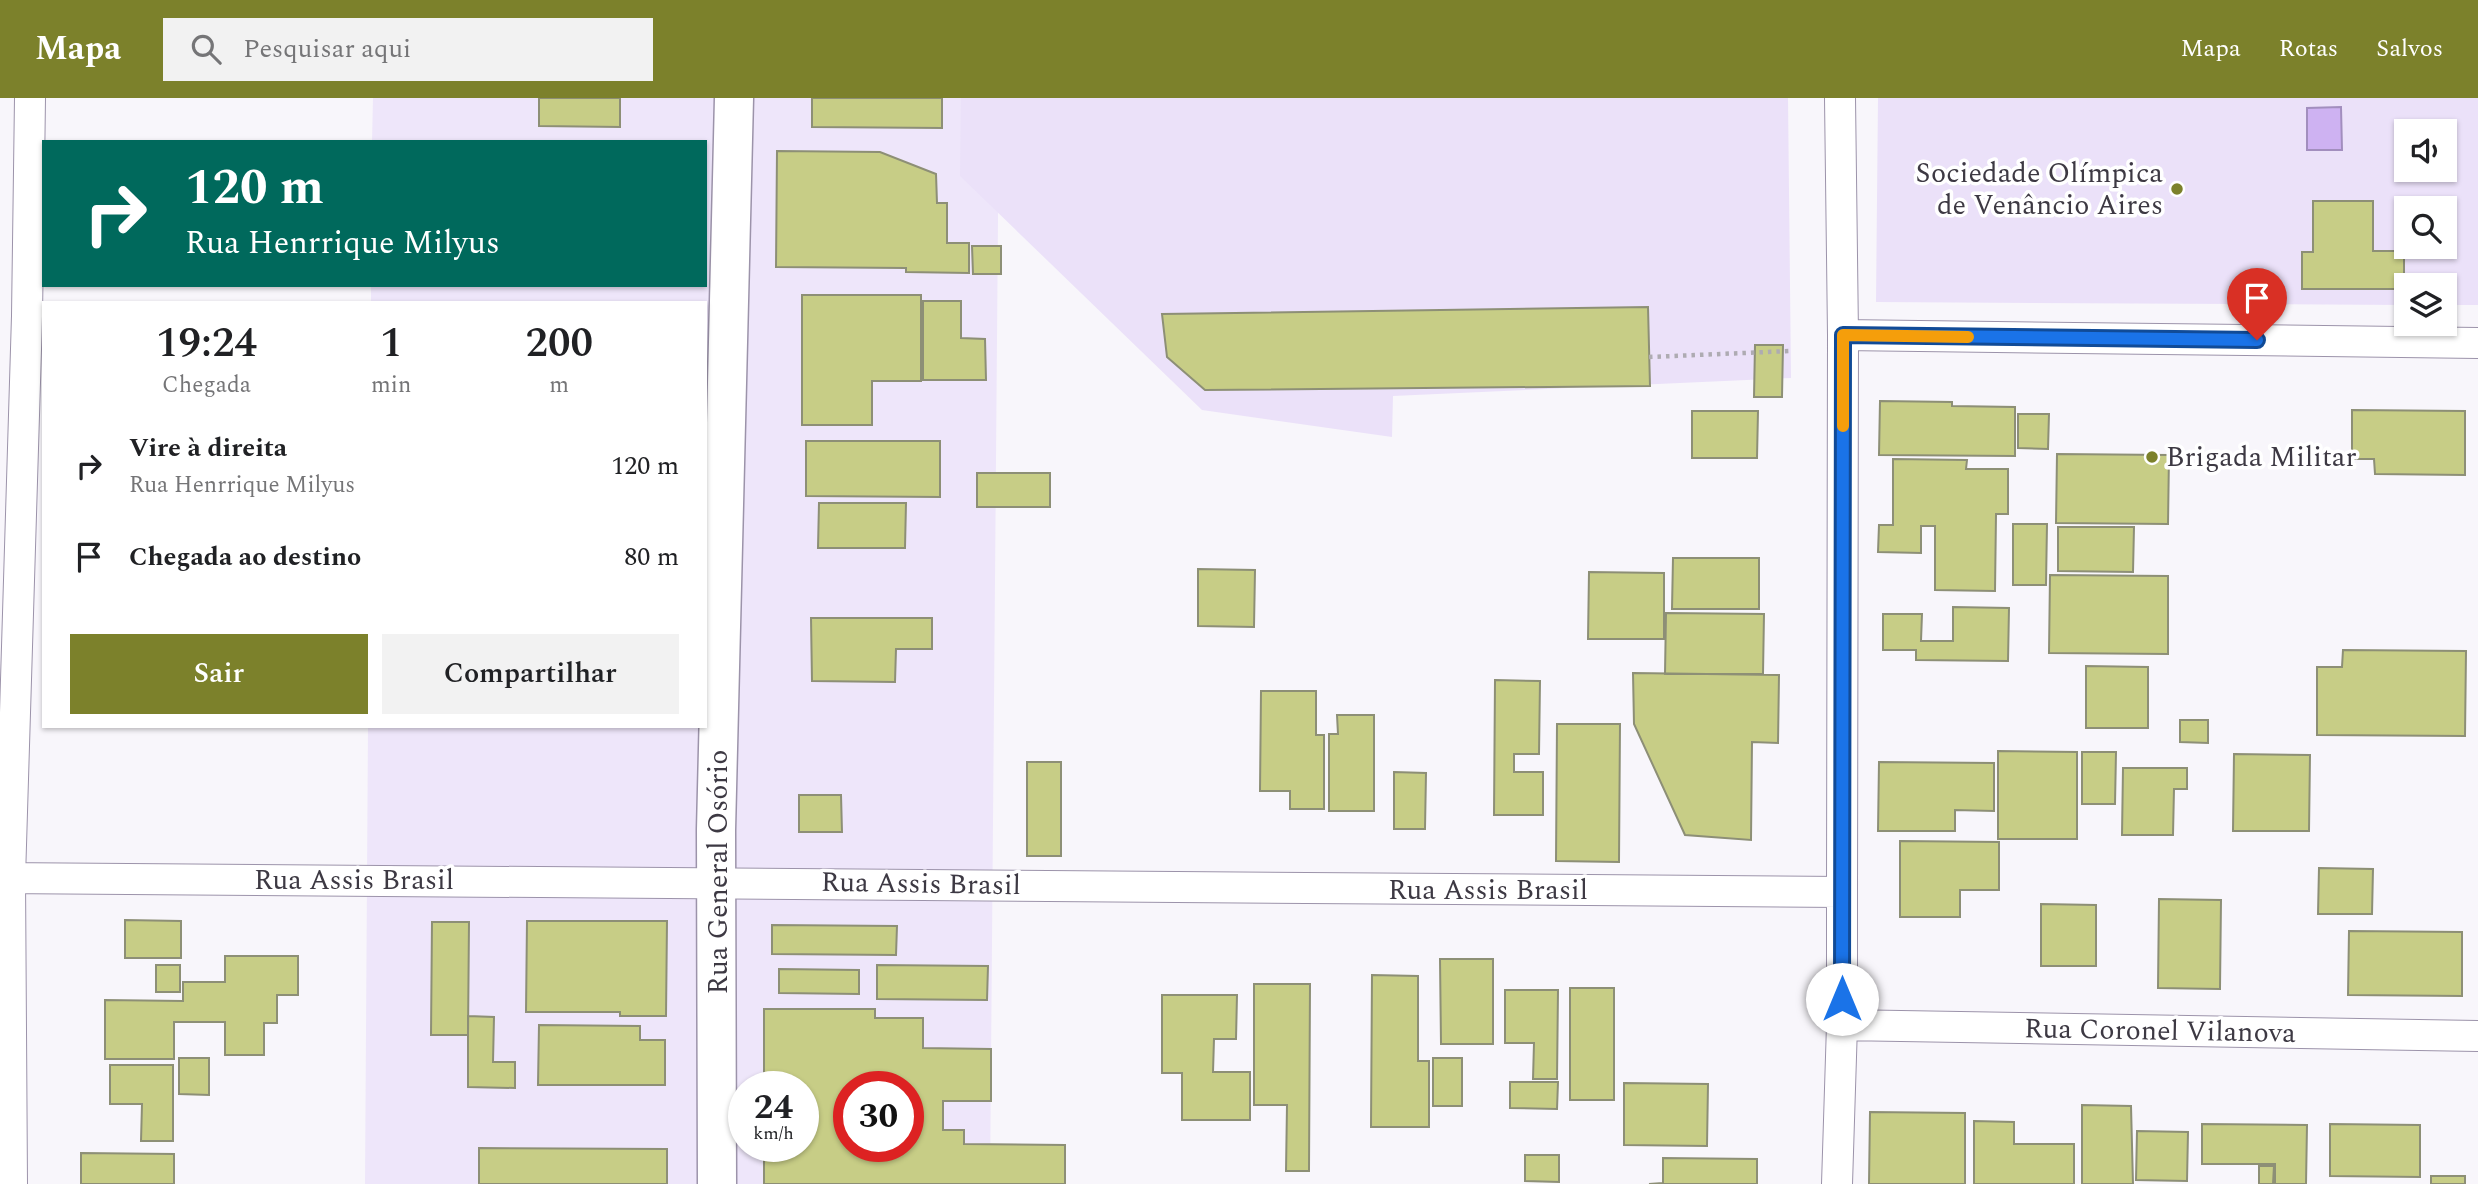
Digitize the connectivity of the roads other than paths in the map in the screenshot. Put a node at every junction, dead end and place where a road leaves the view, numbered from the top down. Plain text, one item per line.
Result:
1 (30, 98) edge
2 (734, 98) edge
3 (1840, 98) edge
4 (13, 316) edge
5 (1843, 335) junction
6 (2478, 343) edge
7 (5, 878) edge
8 (718, 882) junction
9 (1842, 892) junction
10 (1842, 1025) junction
11 (2478, 1036) edge
12 (12, 1184) edge
13 (717, 1184) edge
14 (1837, 1184) edge

1 - 4 street
2 - 8 main road, Rua General Osório
3 - 5 street
4 - 7 street
5 - 6 street
5 - 9 street
7 - 8 street, Rua Assis Brasil
7 - 12 street
8 - 9 street, Rua Assis Brasil
8 - 13 main road, Rua General Osório
9 - 10 street
10 - 11 street, Rua Coronel Vilanova
10 - 14 street

